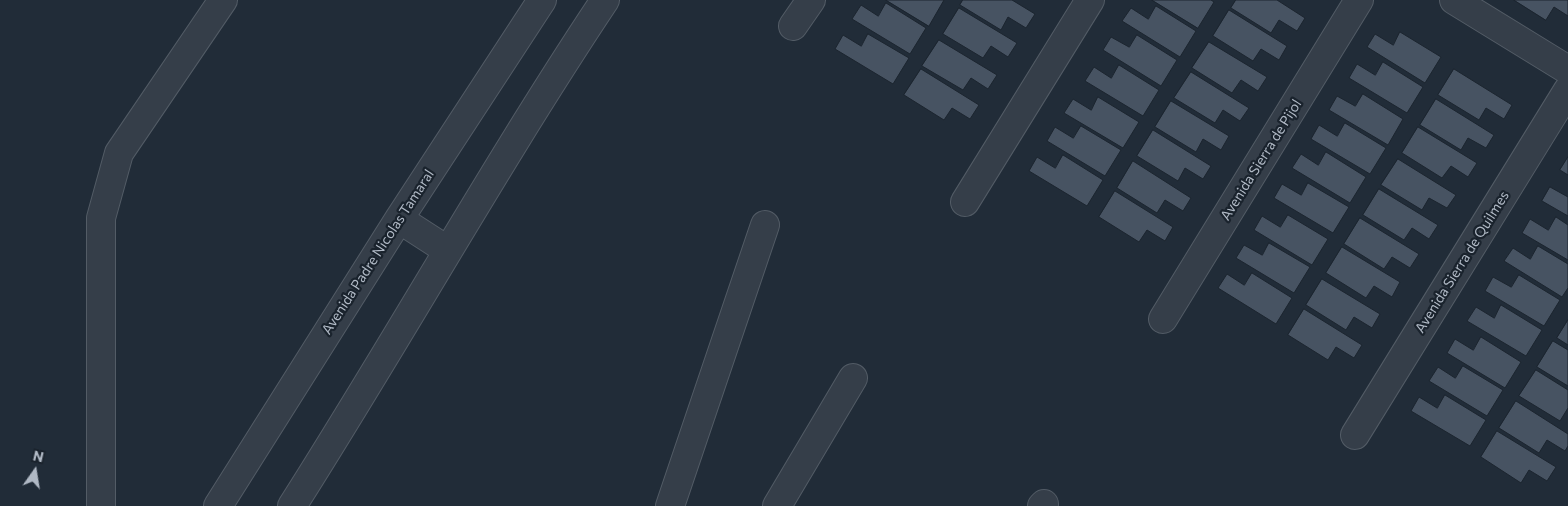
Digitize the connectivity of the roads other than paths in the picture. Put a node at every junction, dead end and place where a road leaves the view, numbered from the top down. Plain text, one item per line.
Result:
1 (223, 0) edge
2 (542, 0) edge
3 (605, 0) edge
4 (811, 0) edge
5 (1090, 0) edge
6 (1358, 0) edge
7 (1454, 0) edge
8 (793, 26) dead end
9 (1568, 70) edge
10 (1568, 90) edge
11 (965, 202) dead end
12 (399, 218) junction
13 (765, 225) dead end
14 (448, 250) junction
15 (1163, 319) dead end
16 (853, 378) dead end
17 (1355, 435) dead end
18 (101, 506) edge
19 (218, 506) edge
20 (292, 506) edge
21 (670, 506) edge
22 (777, 506) edge

1 - 18 street
2 - 12 street, Avenida Padre Nicolas Tamaral
3 - 14 street
4 - 8 street
5 - 11 street
6 - 15 street, Avenida Sierra de Pijol
7 - 9 street
10 - 17 street, Avenida Sierra de Quilmes
12 - 14 street
12 - 19 street, Avenida Padre Nicolas Tamaral
13 - 21 street
14 - 20 street
16 - 22 street

